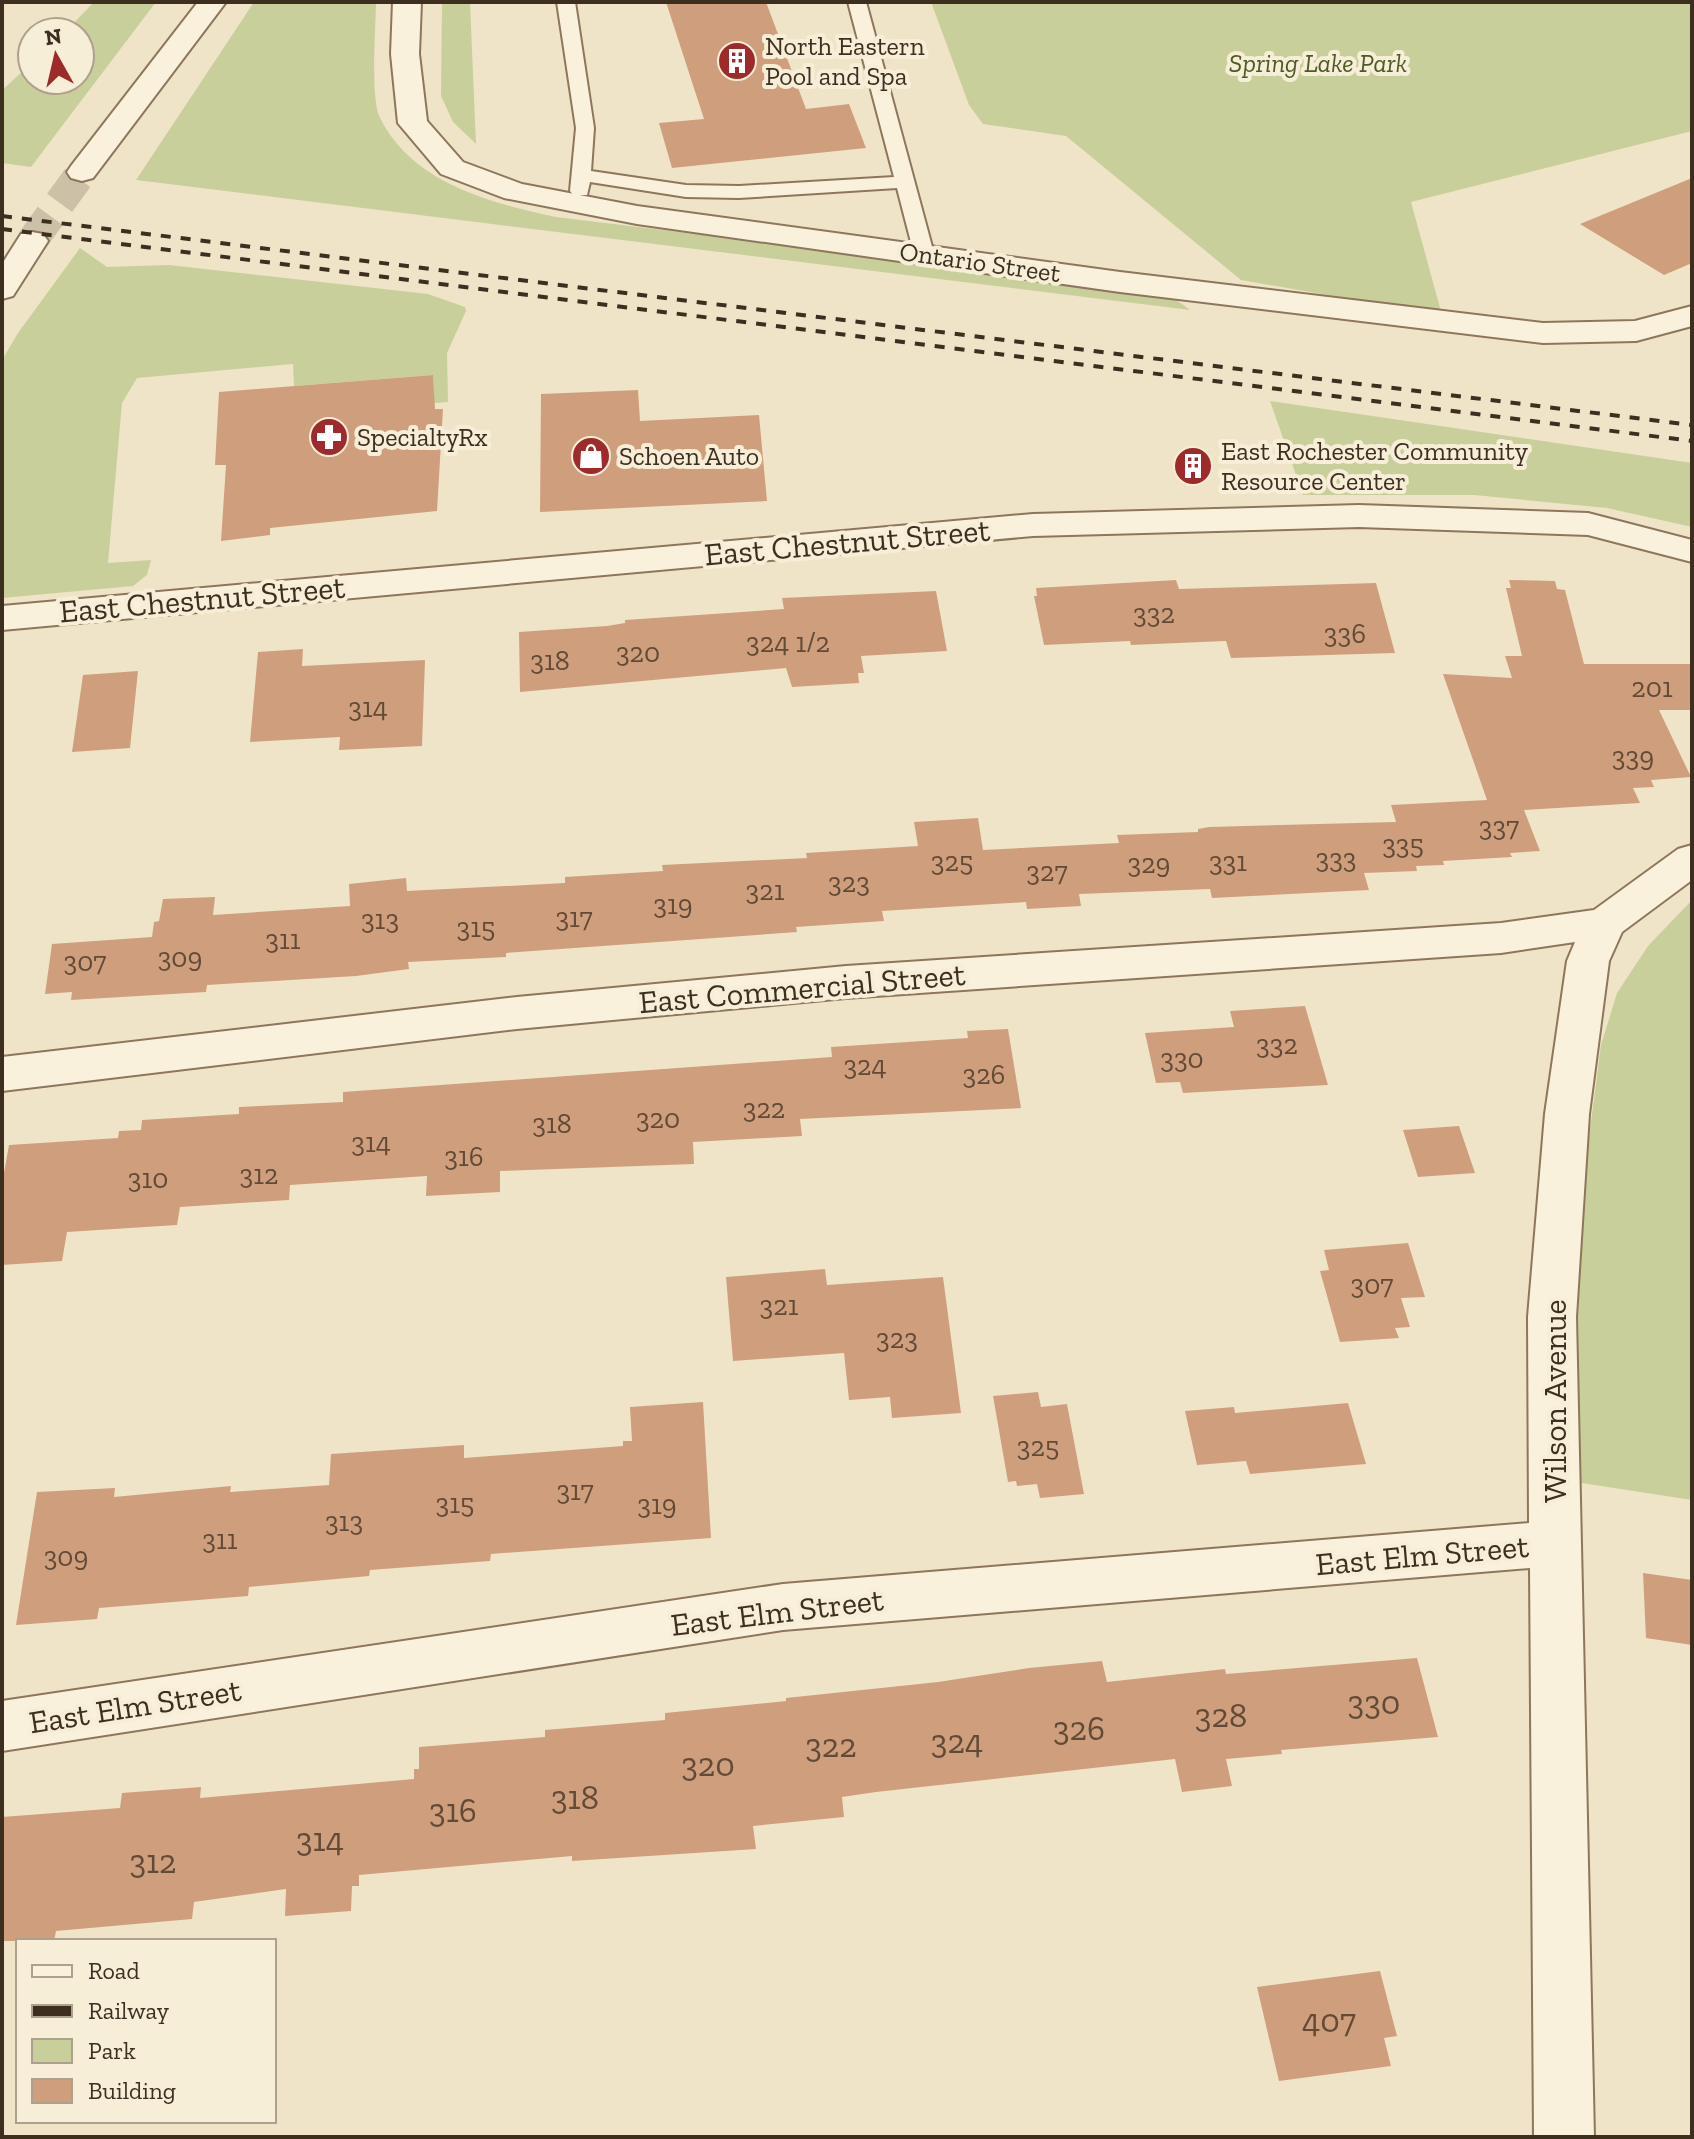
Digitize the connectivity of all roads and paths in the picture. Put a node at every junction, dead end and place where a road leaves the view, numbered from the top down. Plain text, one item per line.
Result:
1 (212, 2) edge
2 (407, 2) edge
3 (566, 2) edge
4 (857, 2) edge
5 (82, 172) tunnel mouth
6 (905, 182) junction
7 (580, 190) junction
8 (32, 241) tunnel mouth
9 (924, 254) junction
10 (2, 289) edge
11 (1692, 316) edge
12 (1692, 551) edge
13 (2, 618) edge
14 (1692, 859) edge
15 (1605, 923) junction
16 (2, 1074) edge
17 (1556, 1543) junction
18 (2, 1726) edge
19 (1564, 2137) edge

1 - 5 street
2 - 7 street, Ontario Street
3 - 7 lane
4 - 6 lane
6 - 7 lane
6 - 9 lane
7 - 9 street, Ontario Street
8 - 10 street
9 - 11 street, Ontario Street
12 - 13 street, East Chestnut Street
14 - 15 street, Wilson Avenue
15 - 16 street, East Commercial Street
15 - 17 street, Wilson Avenue
17 - 18 street, East Elm Street
17 - 19 street, Wilson Avenue

